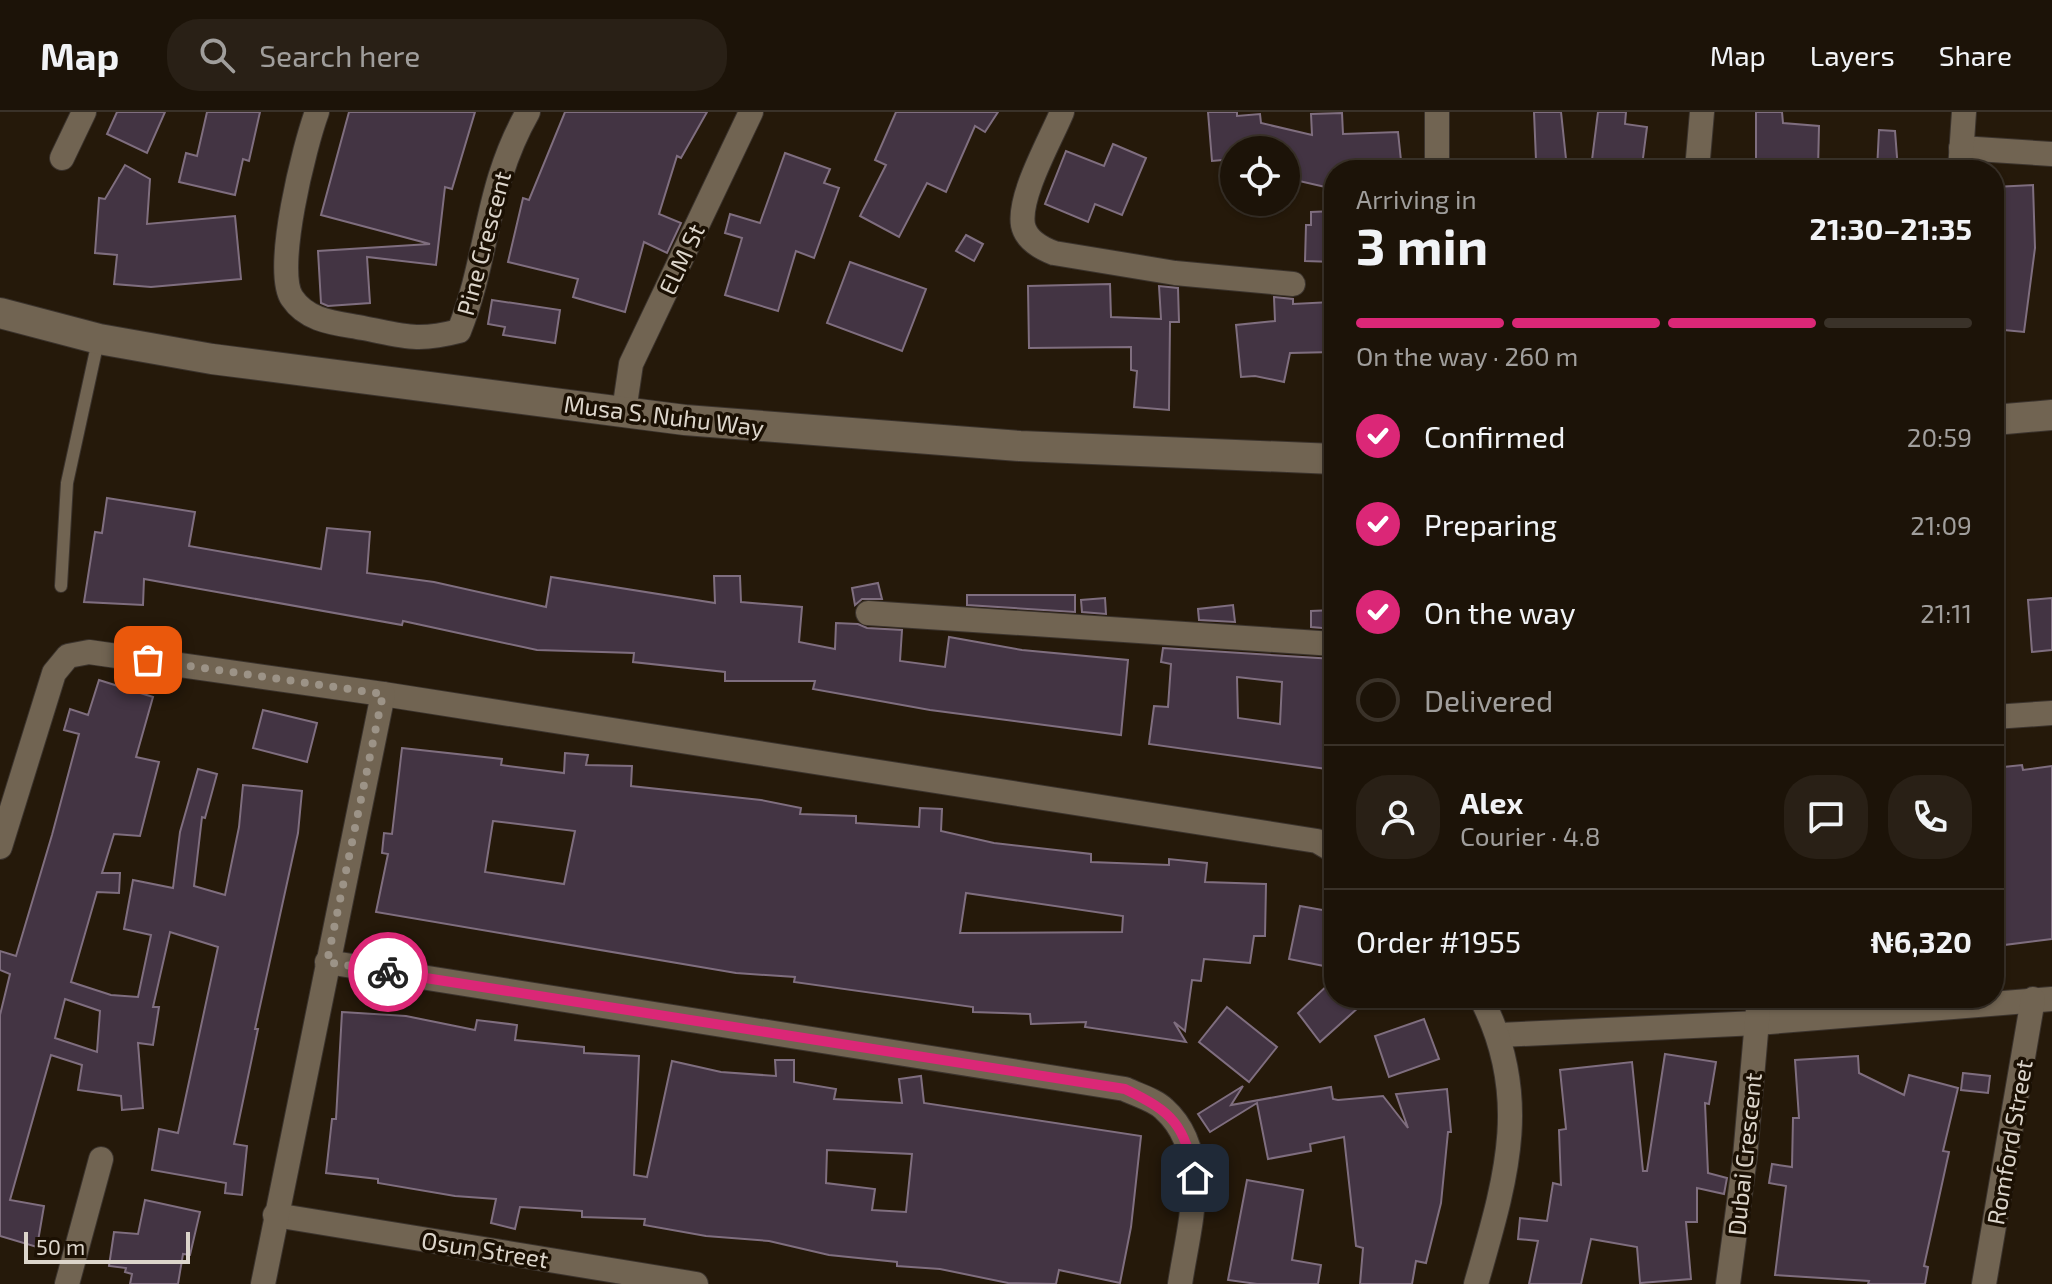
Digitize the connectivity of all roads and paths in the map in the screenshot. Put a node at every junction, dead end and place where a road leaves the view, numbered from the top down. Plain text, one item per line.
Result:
1 (84, 112) edge
2 (317, 112) edge
3 (528, 112) edge
4 (751, 112) edge
5 (1062, 112) edge
6 (1437, 112) edge
7 (1702, 112) edge
8 (1964, 112) edge
9 (2052, 154) edge
10 (62, 158) dead end
11 (1961, 159) edge
12 (1437, 160) edge
13 (1698, 160) edge
14 (1293, 284) dead end
15 (0, 313) edge
16 (99, 339) junction
17 (624, 411) junction
18 (2052, 415) edge
19 (2004, 419) edge
20 (1324, 459) edge
21 (61, 586) dead end
22 (868, 613) dead end
23 (1324, 643) edge
24 (383, 694) junction
25 (2052, 713) edge
26 (2004, 716) edge
27 (1324, 845) edge
28 (0, 847) edge
29 (327, 962) junction
30 (2043, 999) edge
31 (2004, 1002) edge
32 (1486, 1008) edge
33 (1758, 1008) edge
34 (1936, 1008) edge
35 (1757, 1023) junction
36 (1500, 1035) junction
37 (101, 1159) dead end
38 (275, 1215) junction
39 (67, 1284) edge
40 (263, 1284) edge
41 (696, 1284) edge
42 (1180, 1284) edge
43 (1476, 1284) edge
44 (1728, 1284) edge
45 (1984, 1284) edge

1 - 10 street
2 - 3 street, Pine Crescent
4 - 17 street, ELM St
5 - 14 street
6 - 12 street
7 - 13 street
8 - 11 street
9 - 11 street
15 - 16 street, Musa S. Nuhu Way
16 - 17 street, Musa S. Nuhu Way
16 - 21 lane
17 - 20 street, Musa S. Nuhu Way
18 - 19 street
22 - 23 street
24 - 27 street
24 - 28 street
24 - 29 street
25 - 26 street
29 - 38 street
29 - 42 street
30 - 31 street
30 - 45 street, Romford Street
32 - 36 street
33 - 35 street, Dubai Crescent
34 - 35 street
35 - 36 street
35 - 44 street, Dubai Crescent
36 - 43 street
37 - 39 street
38 - 40 street
38 - 41 street, Osun Street

